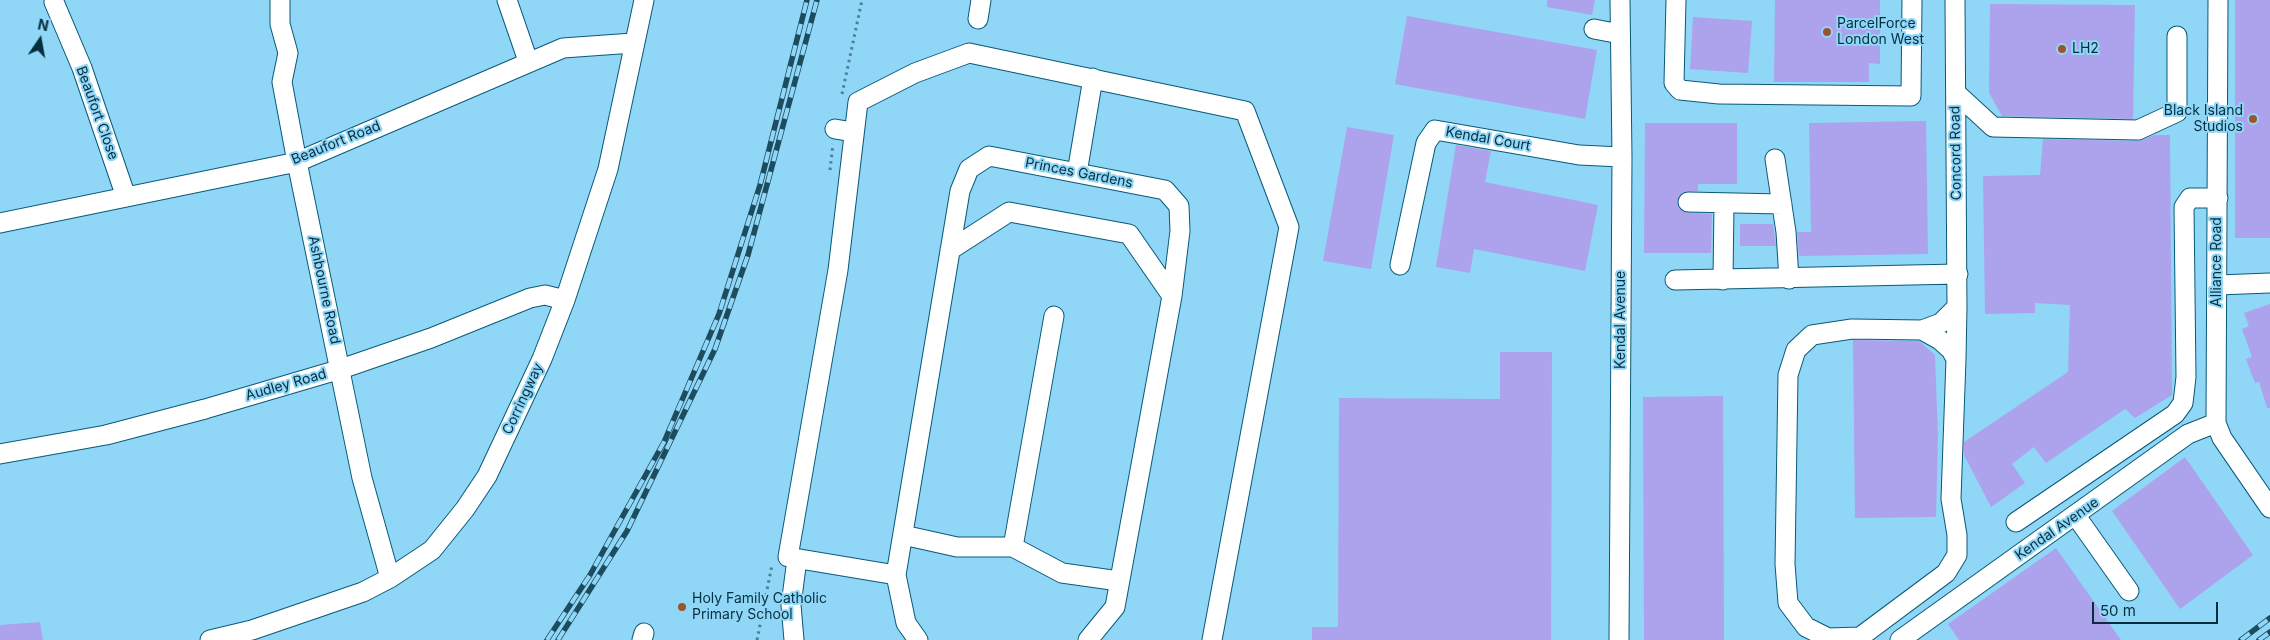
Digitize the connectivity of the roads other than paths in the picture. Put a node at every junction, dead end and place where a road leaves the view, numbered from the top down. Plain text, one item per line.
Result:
1 (280, 0) edge
2 (507, 0) edge
3 (644, 0) edge
4 (981, 0) edge
5 (1620, 0) edge
6 (1676, 0) edge
7 (1912, 0) edge
8 (1955, 0) edge
9 (2218, 0) edge
10 (54, 2) dead end
11 (978, 19) dead end
12 (1594, 29) dead end
13 (1620, 34) junction
14 (2177, 36) dead end
15 (633, 43) junction
16 (528, 61) junction
17 (1093, 78) junction
18 (1956, 93) junction
19 (1622, 157) junction
20 (1775, 159) dead end
21 (297, 162) junction
22 (1077, 173) junction
23 (126, 197) junction
24 (2218, 198) junction
25 (1688, 202) dead end
26 (1724, 203) junction
27 (1782, 204) junction
28 (0, 223) edge
29 (950, 250) junction
30 (1400, 266) dead end
31 (1958, 274) junction
32 (1788, 279) junction
33 (1675, 280) dead end
34 (1723, 280) junction
35 (2270, 283) edge
36 (2218, 285) junction
37 (1172, 296) junction
38 (565, 300) junction
39 (1957, 307) junction
40 (1054, 316) dead end
41 (1922, 330) junction
42 (1956, 359) junction
43 (341, 369) junction
44 (2216, 423) junction
45 (0, 454) edge
46 (2055, 495) junction
47 (2270, 508) edge
48 (2073, 518) junction
49 (2016, 522) dead end
50 (903, 535) junction
51 (1013, 547) junction
52 (797, 559) junction
53 (896, 575) junction
54 (390, 578) junction
55 (1119, 581) junction
56 (2129, 591) dead end
57 (1906, 638) edge
58 (210, 640) edge
59 (794, 640) edge
60 (918, 640) edge
61 (1088, 640) edge
62 (1212, 640) edge
63 (1619, 640) edge

1 - 21 street, Ashbourne Road
2 - 16 street
3 - 15 street, Corringway
4 - 11 street
5 - 13 street, Kendal Avenue
6 - 7 street
8 - 18 street, Concord Road
9 - 24 street, Alliance Road
10 - 23 street, Beaufort Close
12 - 13 street
13 - 19 street, Kendal Avenue
14 - 18 street
15 - 16 street, Beaufort Road
15 - 38 street, Corringway
16 - 21 street, Beaufort Road
17 - 22 street
17 - 52 street
17 - 62 street
18 - 31 street, Concord Road
19 - 30 street, Kendal Court
19 - 63 street, Kendal Avenue
20 - 27 street
21 - 23 street, Beaufort Road
21 - 43 street, Ashbourne Road
22 - 29 street, Princes Gardens
22 - 37 street, Princes Gardens
23 - 28 street, Beaufort Road
24 - 36 street, Alliance Road
24 - 46 street
25 - 26 street
26 - 27 street
26 - 34 street
27 - 32 street
29 - 37 street
29 - 50 street, Princes Gardens
31 - 32 street
31 - 39 street, Concord Road
32 - 34 street
33 - 34 street
35 - 36 street
36 - 44 street, Alliance Road
37 - 55 street, Princes Gardens
38 - 43 street, Audley Road
38 - 54 street, Corringway
39 - 41 street
39 - 42 street, Concord Road
40 - 51 street
41 - 42 street
41 - 42 street, Concord Road
43 - 45 street, Audley Road
43 - 54 street, Ashbourne Road
44 - 47 street, Alliance Road
44 - 48 street, Kendal Avenue
46 - 48 street
46 - 49 street
48 - 56 street
48 - 57 street, Kendal Avenue
50 - 51 street
50 - 53 street, Princes Gardens
51 - 55 street
52 - 53 street
52 - 59 street
53 - 60 street, Princes Gardens
54 - 58 street, Corringway
55 - 61 street, Princes Gardens

